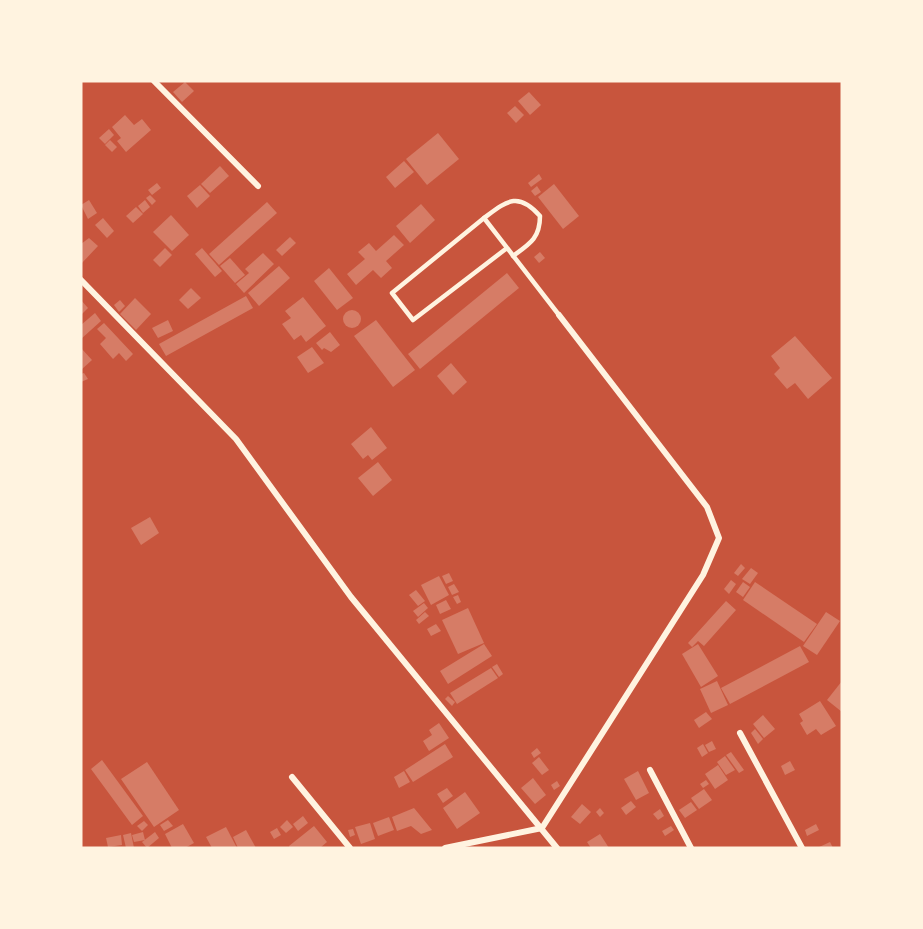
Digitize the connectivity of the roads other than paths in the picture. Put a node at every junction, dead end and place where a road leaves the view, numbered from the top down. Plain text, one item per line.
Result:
1 (154, 81) edge
2 (258, 186) dead end
3 (484, 218) junction
4 (507, 248) junction
5 (513, 256) junction
6 (81, 280) edge
7 (559, 315) joint
8 (740, 732) dead end
9 (650, 770) dead end
10 (292, 777) dead end
11 (542, 828) junction
12 (350, 848) edge
13 (445, 848) edge
14 (558, 848) edge
15 (691, 848) edge
16 (802, 848) edge

1 - 2 street
3 - 4 lane
3 - 4 lane
3 - 5 lane
4 - 5 lane
5 - 7 lane
6 - 11 street
7 - 11 street
8 - 16 street
9 - 15 street
10 - 12 street
11 - 13 street
11 - 14 street

